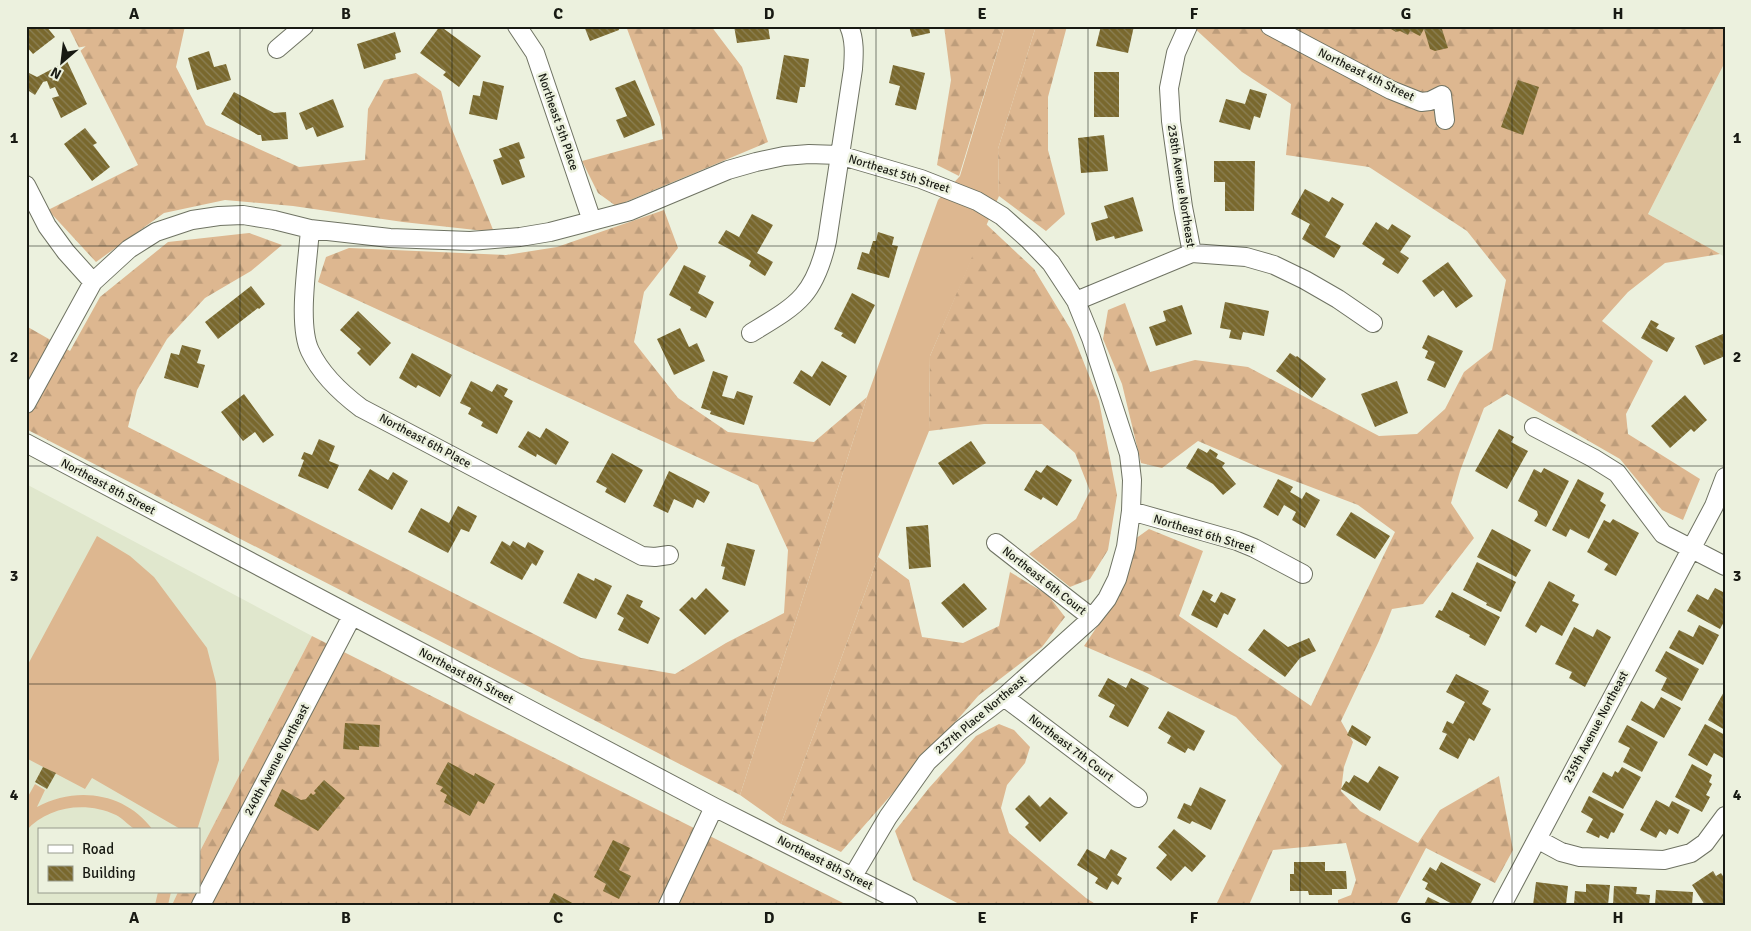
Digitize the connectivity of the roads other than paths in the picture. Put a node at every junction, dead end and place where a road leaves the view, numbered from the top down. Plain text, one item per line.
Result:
1 (304, 26) edge
2 (517, 26) edge
3 (849, 26) edge
4 (1188, 26) edge
5 (1270, 26) edge
6 (277, 50) dead end
7 (1446, 120) dead end
8 (839, 156) junction
9 (26, 185) edge
10 (592, 221) junction
11 (310, 229) junction
12 (1192, 253) junction
13 (93, 282) junction
14 (1076, 301) junction
15 (1373, 323) dead end
16 (751, 333) dead end
17 (26, 404) edge
18 (1534, 427) dead end
19 (26, 443) edge
20 (1725, 477) edge
21 (1132, 512) junction
22 (996, 543) dead end
23 (1690, 549) junction
24 (669, 555) dead end
25 (1725, 566) edge
26 (1303, 574) dead end
27 (352, 616) junction
28 (1092, 618) junction
29 (1004, 697) junction
30 (1138, 798) dead end
31 (714, 807) junction
32 (1725, 816) edge
33 (1537, 839) junction
34 (853, 876) junction
35 (201, 905) edge
36 (668, 905) edge
37 (908, 905) edge
38 (1502, 905) edge

1 - 6 street
2 - 10 street, Northeast 5th Place
3 - 8 street
4 - 12 street, 238th Avenue Northeast
5 - 7 street, Northeast 4th Street
8 - 10 street, Northeast 5th Street
8 - 14 street, Northeast 5th Street
8 - 16 street
9 - 13 street
10 - 11 street, Northeast 5th Street
11 - 13 street, Northeast 5th Street
11 - 24 street, Northeast 6th Place
12 - 14 street, 238th Avenue Northeast
12 - 15 street
13 - 17 street, Northeast 5th Street
14 - 21 street, Northeast 5th Street
18 - 23 street
19 - 27 street, Northeast 8th Street
20 - 23 street, 235th Avenue Northeast
21 - 26 street, Northeast 6th Street
21 - 28 street, Northeast 5th Street
22 - 28 street, Northeast 6th Court
23 - 25 street
23 - 33 street, 235th Avenue Northeast
27 - 31 street, Northeast 8th Street
27 - 35 street, 240th Avenue Northeast
28 - 29 street, 237th Place Northeast
29 - 30 street, Northeast 7th Court
29 - 34 street, 237th Place Northeast
31 - 34 street, Northeast 8th Street
31 - 36 street
32 - 33 street
33 - 38 street, 235th Avenue Northeast
34 - 37 street, Northeast 8th Street

